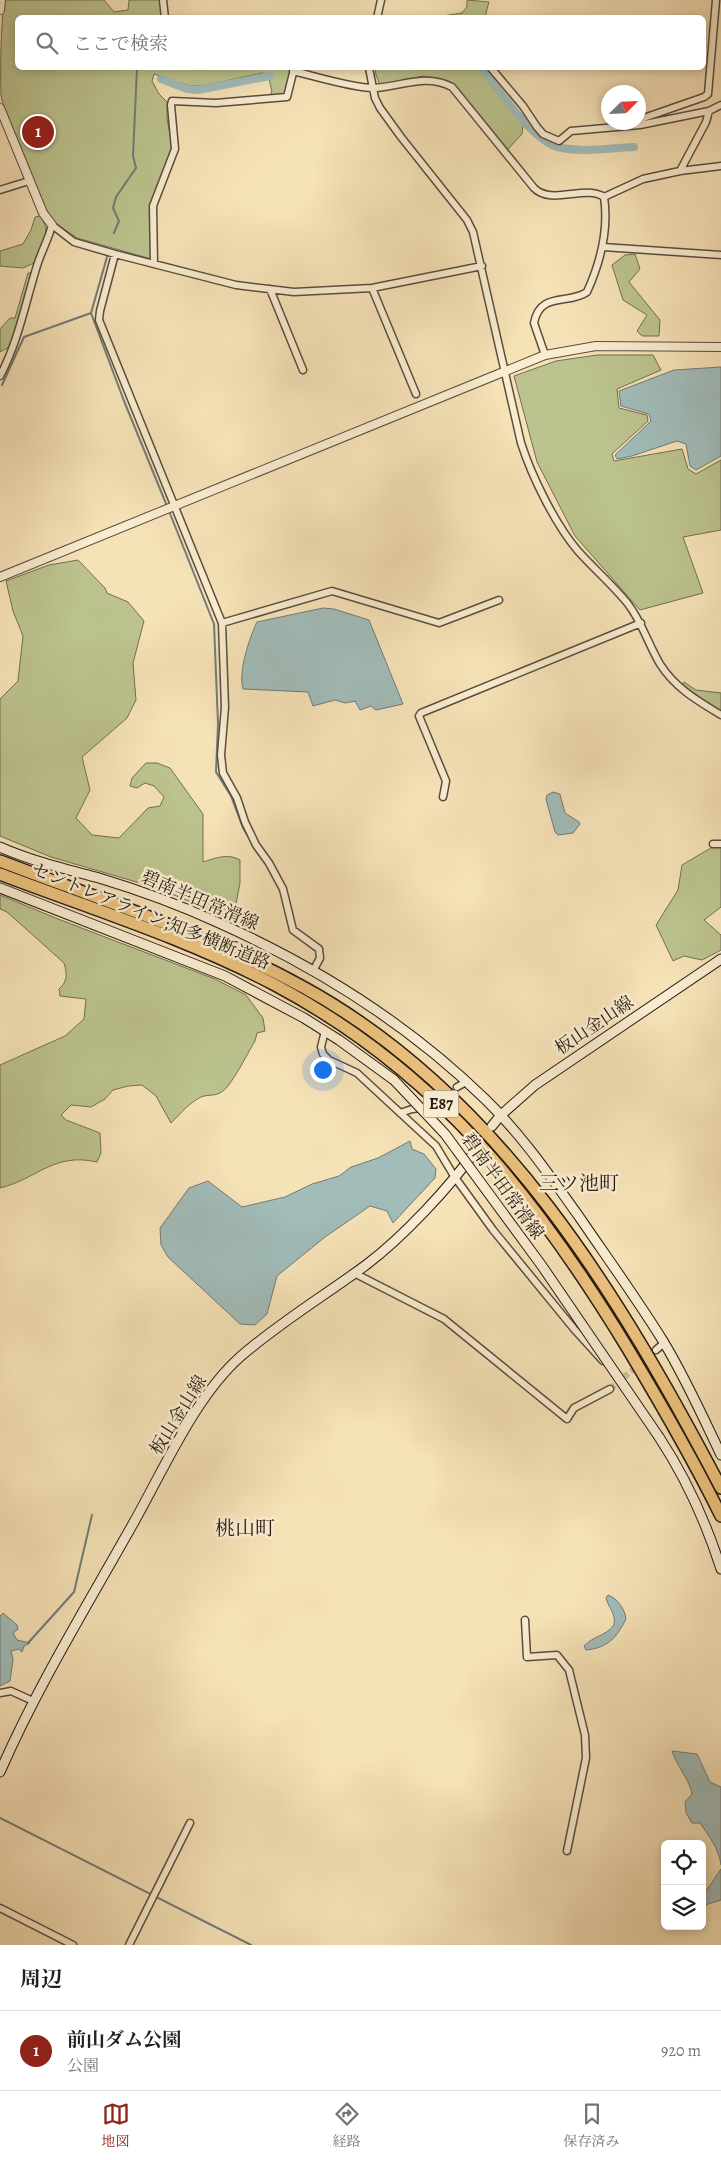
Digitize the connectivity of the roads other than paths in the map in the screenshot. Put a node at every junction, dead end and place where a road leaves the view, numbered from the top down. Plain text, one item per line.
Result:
1 (1, 0) edge
2 (163, 0) edge
3 (381, 0) edge
4 (716, 0) edge
5 (0, 10) edge
6 (165, 15) edge
7 (378, 15) edge
8 (293, 70) edge
9 (297, 70) edge
10 (370, 70) edge
11 (493, 70) edge
12 (373, 88) junction
13 (721, 105) edge
14 (0, 108) edge
15 (709, 111) junction
16 (646, 117) edge
17 (646, 122) edge
18 (601, 128) edge
19 (721, 166) edge
20 (680, 171) junction
21 (29, 181) junction
22 (0, 190) edge
23 (604, 197) junction
24 (52, 225) junction
25 (603, 247) junction
26 (115, 254) junction
27 (721, 255) edge
28 (154, 264) junction
29 (482, 266) junction
30 (372, 288) junction
31 (270, 289) junction
32 (721, 347) edge
33 (545, 356) junction
34 (303, 370) dead end
35 (506, 371) junction
36 (0, 376) edge
37 (416, 394) dead end
38 (174, 506) junction
39 (0, 577) edge
40 (499, 600) dead end
41 (222, 623) junction
42 (641, 623) junction
43 (721, 715) edge
44 (443, 797) dead end
45 (713, 844) dead end
46 (721, 844) edge
47 (0, 846) edge
48 (0, 861) edge
49 (0, 874) edge
50 (0, 888) edge
51 (721, 959) edge
52 (313, 970) junction
53 (325, 1031) junction
54 (466, 1082) junction
55 (457, 1088) dead end
56 (431, 1107) dead end
57 (400, 1113) junction
58 (501, 1114) junction
59 (492, 1126) dead end
60 (476, 1150) dead end
61 (454, 1176) junction
62 (354, 1273) junction
63 (664, 1343) junction
64 (656, 1350) tunnel mouth
65 (614, 1373) junction
66 (610, 1389) tunnel mouth
67 (721, 1455) edge
68 (721, 1488) edge
69 (721, 1516) edge
70 (721, 1569) edge
71 (525, 1620) dead end
72 (0, 1692) edge
73 (33, 1701) junction
74 (0, 1772) edge
75 (190, 1823) dead end
76 (567, 1851) dead end
77 (0, 1908) edge
78 (73, 1945) edge
79 (129, 1945) edge

1 - 5 street
2 - 6 street
3 - 7 street
4 - 16 street
8 - 28 street
9 - 12 street
10 - 12 street
11 - 18 street
12 - 23 street
12 - 29 street
13 - 15 street
14 - 21 street
15 - 17 street
15 - 20 street
19 - 20 street
20 - 23 street
21 - 22 street
21 - 24 street
23 - 25 street
24 - 26 street
24 - 36 street
25 - 27 street
25 - 33 street
26 - 28 street
26 - 38 street
28 - 31 street
29 - 30 street
29 - 35 street
30 - 31 street
30 - 37 street
31 - 34 street
32 - 33 street
33 - 35 street
35 - 38 street
35 - 42 street
38 - 39 street
38 - 41 street
40 - 41 street
41 - 52 street
42 - 43 street
42 - 44 street
45 - 46 street
47 - 52 main road, 碧南半田常滑線
48 - 68 highway, セントレアライン;知多横断道路 / E87
49 - 69 highway, セントレアライン;知多横断道路 / E87
50 - 53 main road, 碧南半田常滑線
51 - 58 main road, 板山金山線
52 - 54 main road, 碧南半田常滑線
53 - 57 street
53 - 65 main road, 碧南半田常滑線, bridge
54 - 55 street
54 - 58 main road, 碧南半田常滑線
56 - 57 street
57 - 61 street
58 - 59 main road, 板山金山線
58 - 63 main road, 碧南半田常滑線
60 - 61 main road, 板山金山線
61 - 62 main road, 板山金山線
61 - 65 street
62 - 66 street
62 - 73 main road, 板山金山線
63 - 64 street
63 - 67 main road, 碧南半田常滑線
65 - 70 main road, 碧南半田常滑線, bridge
71 - 76 street
72 - 73 street
73 - 74 main road, 板山金山線
75 - 79 street
77 - 78 street

